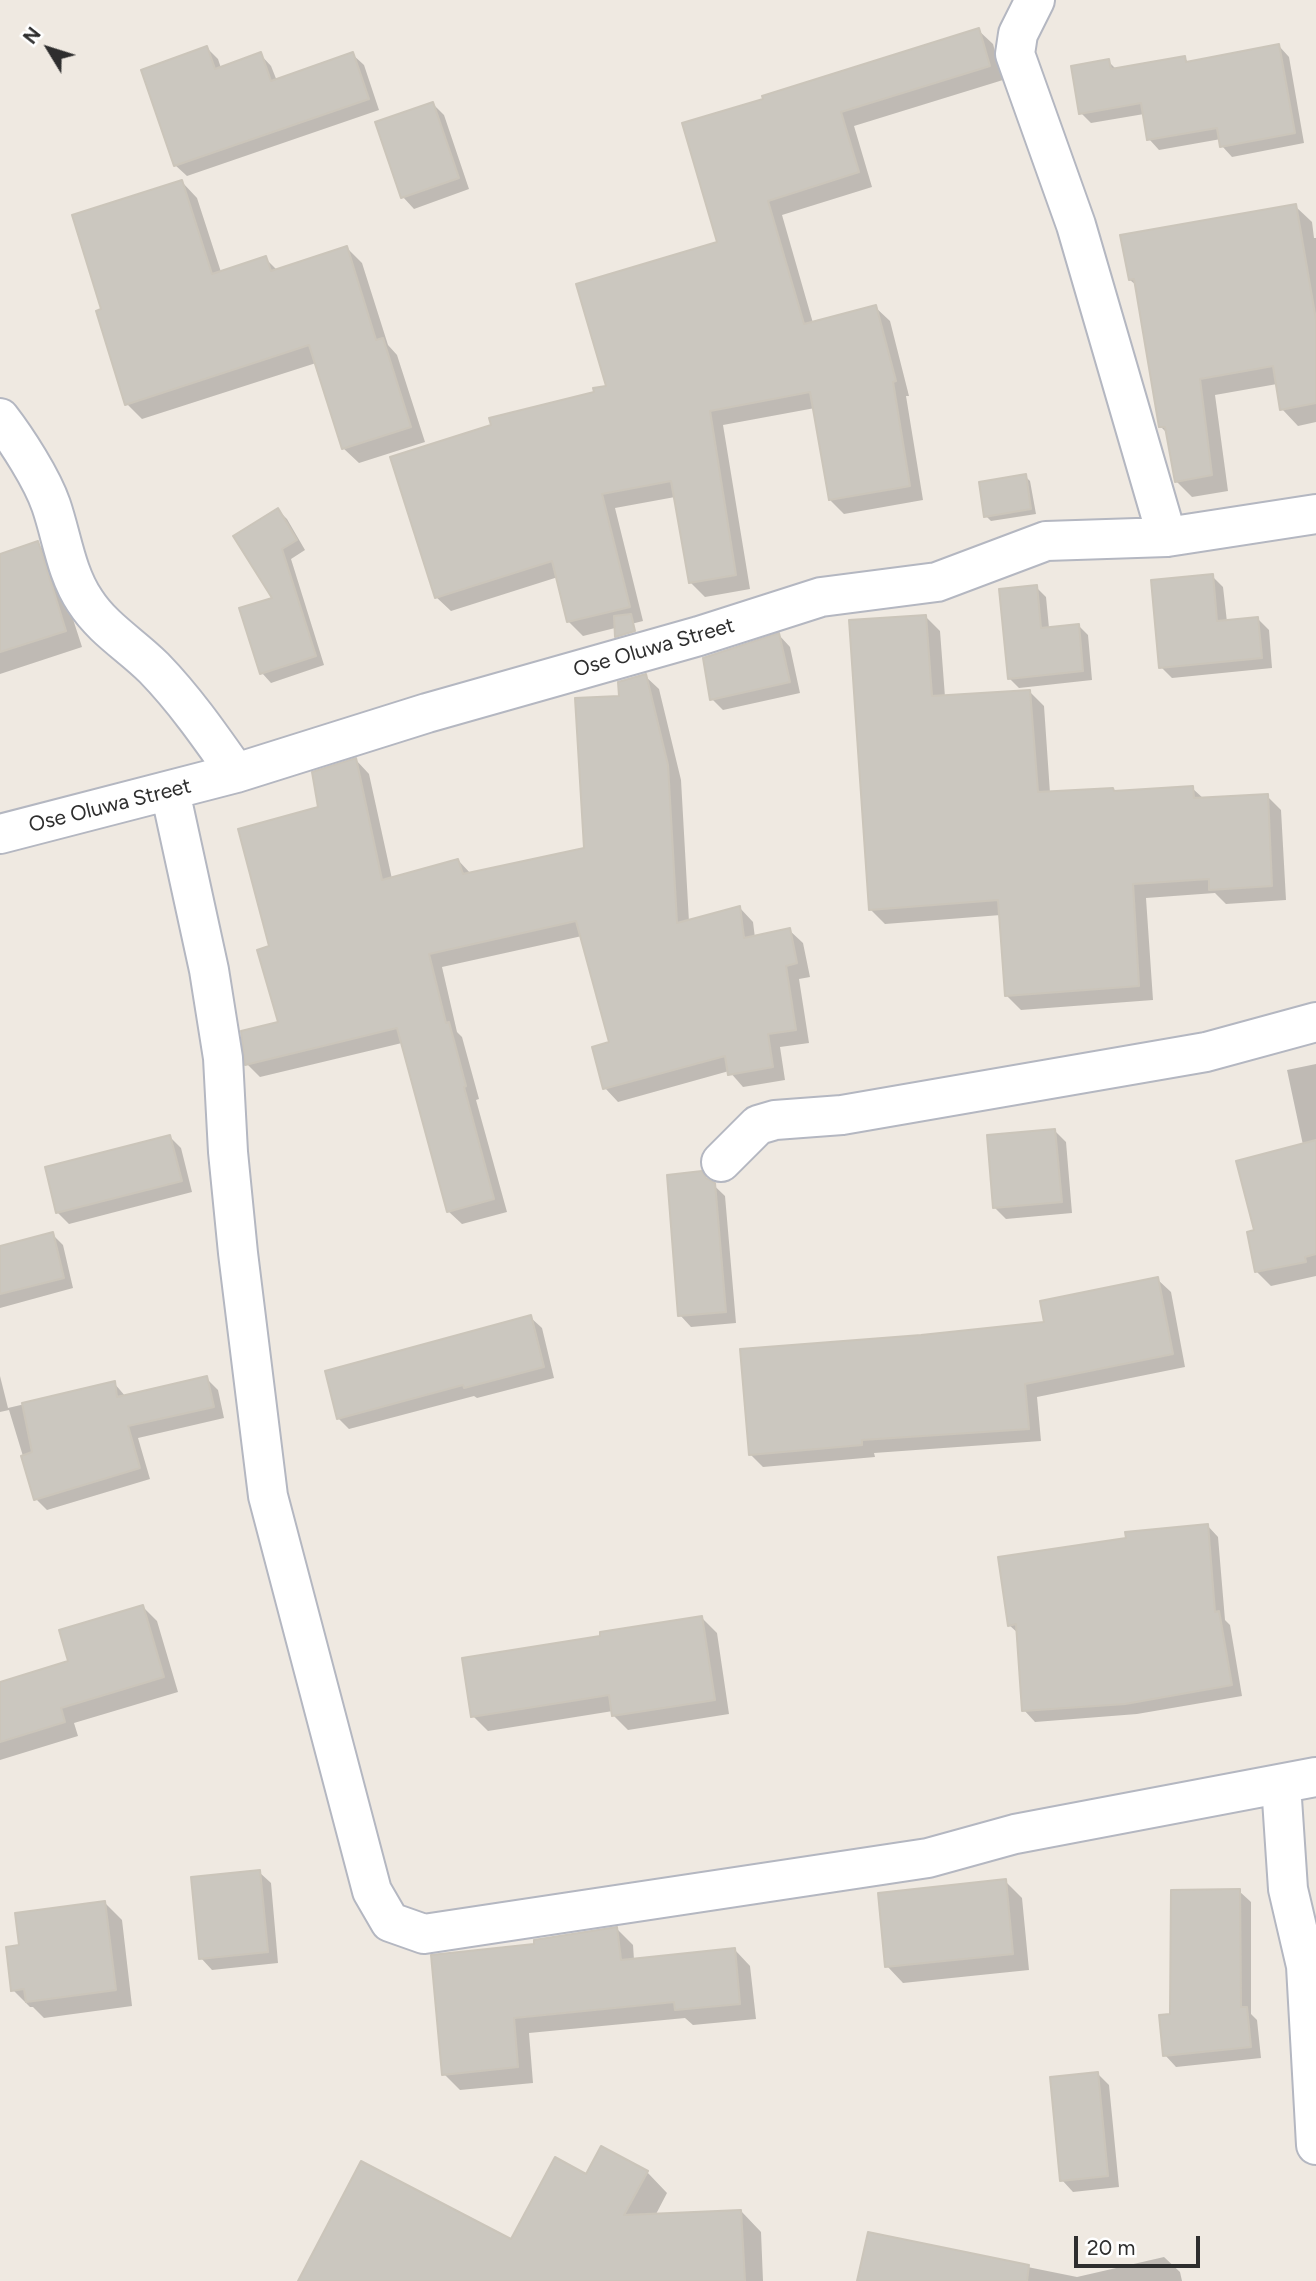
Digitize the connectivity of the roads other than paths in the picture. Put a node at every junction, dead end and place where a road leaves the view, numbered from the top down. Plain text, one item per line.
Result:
1 (1035, 0) edge
2 (0, 418) edge
3 (1316, 513) edge
4 (1167, 537) junction
5 (236, 773) junction
6 (170, 791) junction
7 (0, 834) edge
8 (1316, 1022) edge
9 (721, 1162) dead end
10 (1298, 1781) edge
11 (1316, 2146) edge

1 - 4 street
2 - 5 street
3 - 4 street, Ose Oluwa Street
4 - 5 street, Ose Oluwa Street
5 - 6 street, Ose Oluwa Street
6 - 7 street, Ose Oluwa Street
6 - 10 street
8 - 9 street
10 - 11 street

